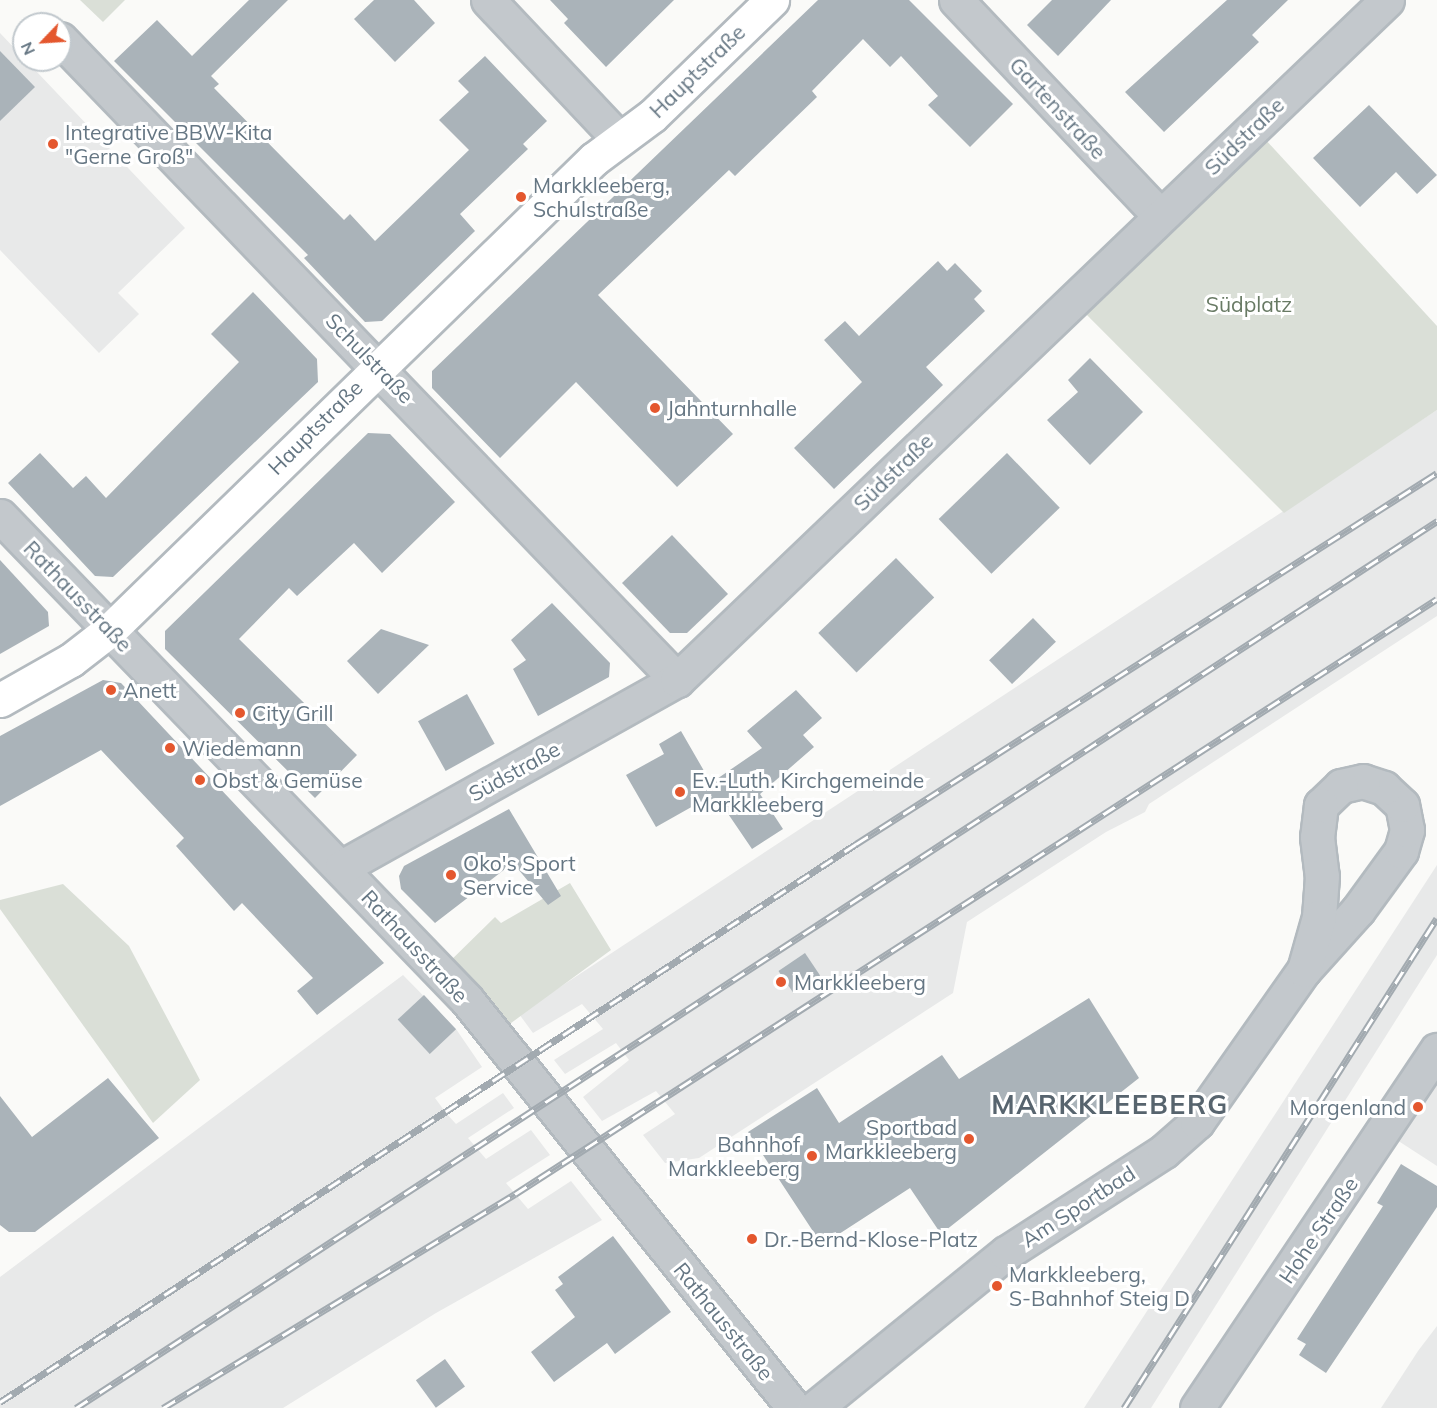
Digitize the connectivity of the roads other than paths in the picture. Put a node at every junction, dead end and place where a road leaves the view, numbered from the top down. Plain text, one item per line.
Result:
1 (489, 0) edge
2 (772, 0) edge
3 (956, 0) edge
4 (1386, 0) edge
5 (72, 51) edge
6 (619, 139) junction
7 (1160, 216) junction
8 (378, 365) junction
9 (0, 516) edge
10 (111, 629) junction
11 (677, 680) junction
12 (0, 700) edge
13 (342, 867) junction
14 (1304, 970) junction
15 (1437, 1050) edge
16 (794, 1408) edge
17 (814, 1408) edge
18 (1197, 1408) edge

1 - 6 street
2 - 6 main road, Hauptstraße
3 - 7 street, Gartenstraße
4 - 7 street, Südstraße
5 - 8 street, Schulstraße
6 - 8 main road, Hauptstraße
7 - 11 street, Südstraße
8 - 10 main road, Hauptstraße
8 - 11 street, Schulstraße
9 - 10 street, Rathausstraße
10 - 12 main road, Hauptstraße
10 - 13 street, Rathausstraße
11 - 13 street, Südstraße
13 - 16 street, Rathausstraße
14 - 14 street, Am Sportbad
14 - 17 street, Am Sportbad
15 - 18 street, Hohe Straße

